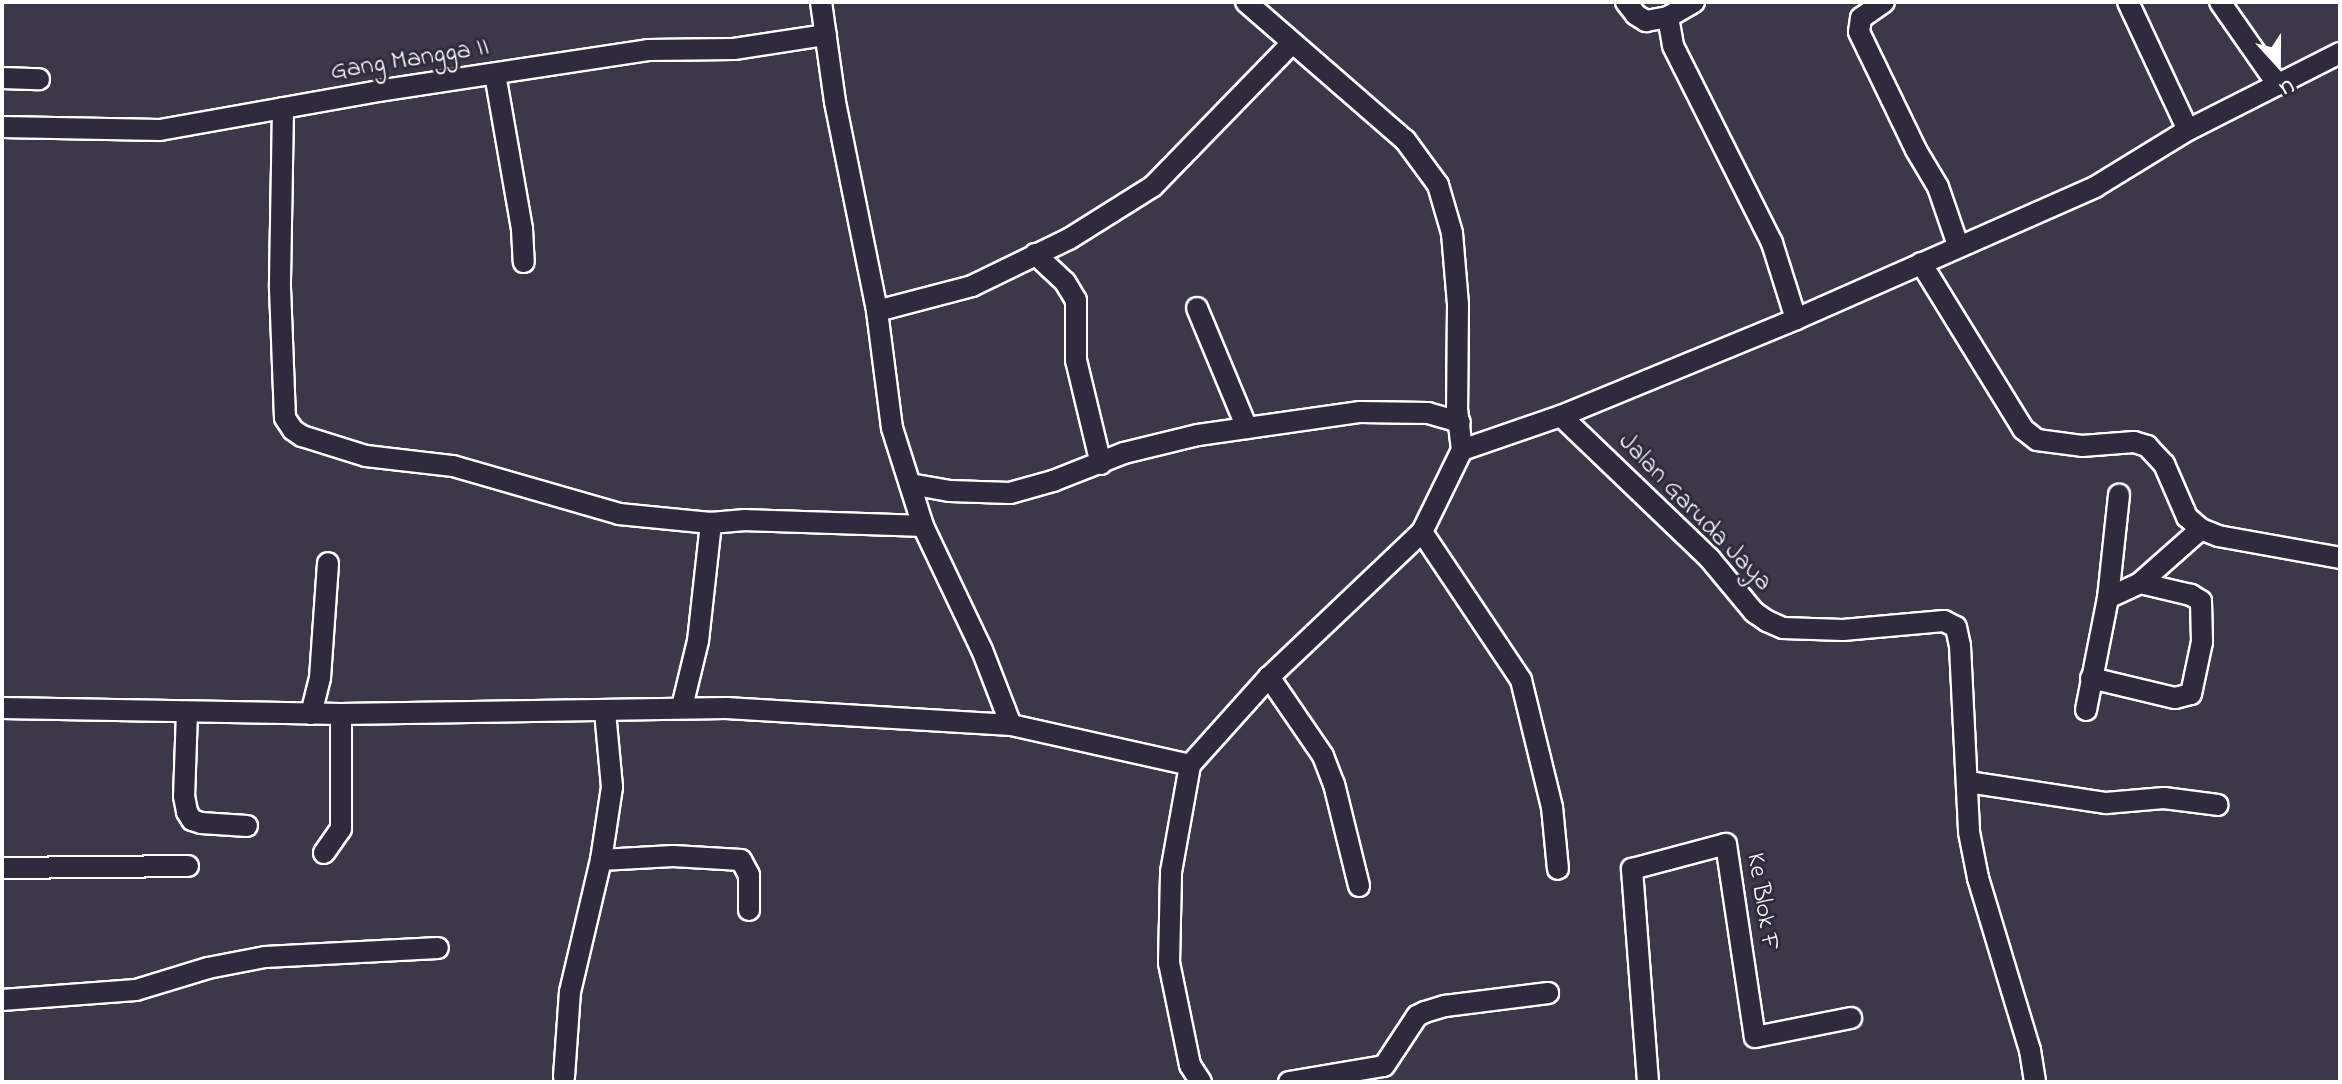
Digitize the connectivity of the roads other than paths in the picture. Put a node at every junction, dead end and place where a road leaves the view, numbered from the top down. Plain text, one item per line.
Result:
1 (821, 2) edge
2 (1246, 2) edge
3 (1626, 2) edge
4 (1694, 2) edge
5 (1884, 2) edge
6 (2128, 2) edge
7 (2220, 2) edge
8 (1668, 17) junction
9 (826, 35) junction
10 (1292, 43) junction
11 (2340, 53) edge
12 (495, 74) junction
13 (2, 78) edge
14 (39, 79) dead end
15 (2278, 85) junction
16 (283, 108) junction
17 (2, 127) edge
18 (2188, 130) junction
19 (1958, 245) junction
20 (1035, 254) junction
21 (524, 262) dead end
22 (1921, 263) junction
23 (1197, 308) dead end
24 (877, 311) junction
25 (1796, 319) junction
26 (1561, 416) junction
27 (1460, 422) junction
28 (1247, 428) junction
29 (1462, 450) junction
30 (1101, 464) junction
31 (910, 484) junction
32 (2119, 495) dead end
33 (711, 523) junction
34 (923, 526) junction
35 (2201, 529) junction
36 (1422, 532) junction
37 (2340, 558) edge
38 (328, 563) dead end
39 (2140, 583) junction
40 (2108, 598) junction
41 (1269, 677) junction
42 (2091, 678) junction
43 (682, 707) junction
44 (2, 708) edge
45 (2086, 710) dead end
46 (605, 711) junction
47 (187, 712) junction
48 (311, 714) junction
49 (341, 714) junction
50 (1011, 725) junction
51 (1190, 765) junction
52 (1968, 782) junction
53 (2218, 805) dead end
54 (247, 826) dead end
55 (324, 853) dead end
56 (601, 860) junction
57 (188, 866) dead end
58 (2, 868) edge
59 (1558, 869) dead end
60 (1359, 886) dead end
61 (749, 910) dead end
62 (438, 948) dead end
63 (1548, 993) dead end
64 (2, 1000) edge
65 (1851, 1018) dead end
66 (564, 1077) dead end
67 (1201, 1082) edge
68 (1289, 1082) edge
69 (1648, 1082) edge
70 (2035, 1082) edge

1 - 9 street
2 - 10 street
3 - 8 street
4 - 8 street
5 - 19 street
6 - 18 street
7 - 15 street
8 - 25 street
9 - 12 street, Gang Mangga II
9 - 24 street
10 - 20 street
10 - 27 street
11 - 15 street
12 - 16 street, Gang Mangga II
12 - 21 street
13 - 14 street
15 - 18 street
16 - 17 street, Gang Mangga II
16 - 33 street
18 - 19 street
19 - 22 street
20 - 24 street
20 - 30 street
22 - 25 street
22 - 35 street
23 - 28 street
24 - 31 street
25 - 26 street
26 - 29 street
26 - 52 street, Jalan Garuda Jaya
27 - 28 street
27 - 29 street
28 - 30 street
29 - 36 street
30 - 31 street
31 - 34 street
32 - 40 street
33 - 34 street
33 - 43 street
34 - 50 street
35 - 37 street
35 - 39 street
36 - 41 street
36 - 59 street
38 - 48 street
39 - 40 street
39 - 42 street
40 - 42 street
41 - 51 street
41 - 60 street
42 - 45 street
43 - 46 street
43 - 50 street
44 - 47 street
46 - 49 street
46 - 56 street
47 - 48 street
47 - 54 street
48 - 49 street
49 - 55 street
50 - 51 street
51 - 67 street
52 - 53 street
52 - 70 street, Jalan Garuda Jaya
56 - 61 street
56 - 66 street
57 - 58 street
62 - 64 street
63 - 68 street
65 - 69 street, Ke Blok F

